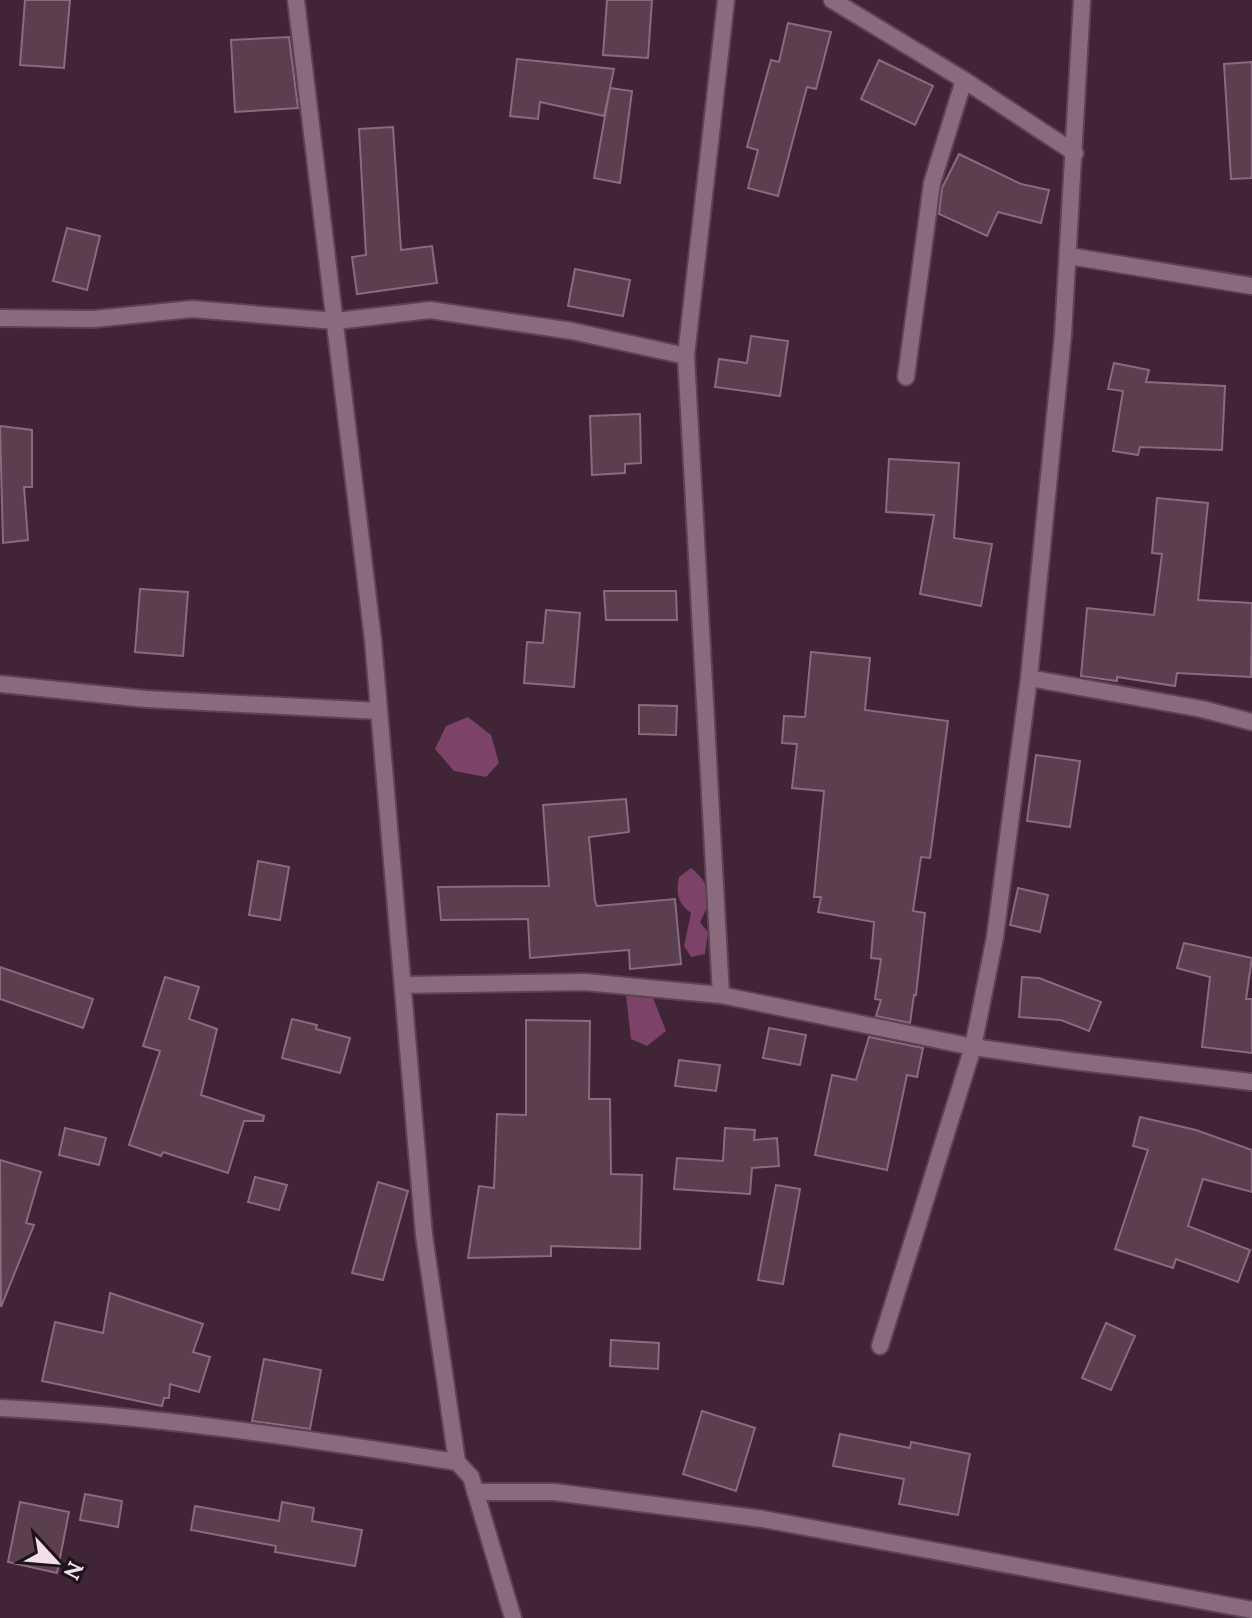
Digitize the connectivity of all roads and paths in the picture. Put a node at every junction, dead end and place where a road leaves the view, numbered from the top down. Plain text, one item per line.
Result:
1 (296, 0) edge
2 (726, 0) edge
3 (832, 0) edge
4 (1082, 0) edge
5 (964, 80) junction
6 (1075, 153) junction
7 (1069, 256) junction
8 (1252, 286) edge
9 (0, 318) edge
10 (336, 321) junction
11 (686, 356) junction
12 (906, 377) dead end
13 (1029, 678) junction
14 (0, 684) edge
15 (379, 711) junction
16 (1252, 722) edge
17 (403, 985) junction
18 (721, 995) junction
19 (973, 1047) junction
20 (1252, 1082) edge
21 (880, 1346) dead end
22 (0, 1408) edge
23 (457, 1462) junction
24 (475, 1492) junction
25 (1252, 1610) edge
26 (513, 1618) edge

1 - 10 street
2 - 11 street
3 - 5 street
4 - 6 street
5 - 6 street
5 - 12 street
6 - 7 street
7 - 8 street
7 - 13 street
9 - 10 street
10 - 11 street
10 - 15 street
11 - 18 street
13 - 16 street
13 - 19 street
14 - 15 street
15 - 17 street
17 - 18 street
17 - 23 street
18 - 19 street
19 - 20 street
19 - 21 street
22 - 23 street
23 - 24 street
24 - 25 street
24 - 26 street

